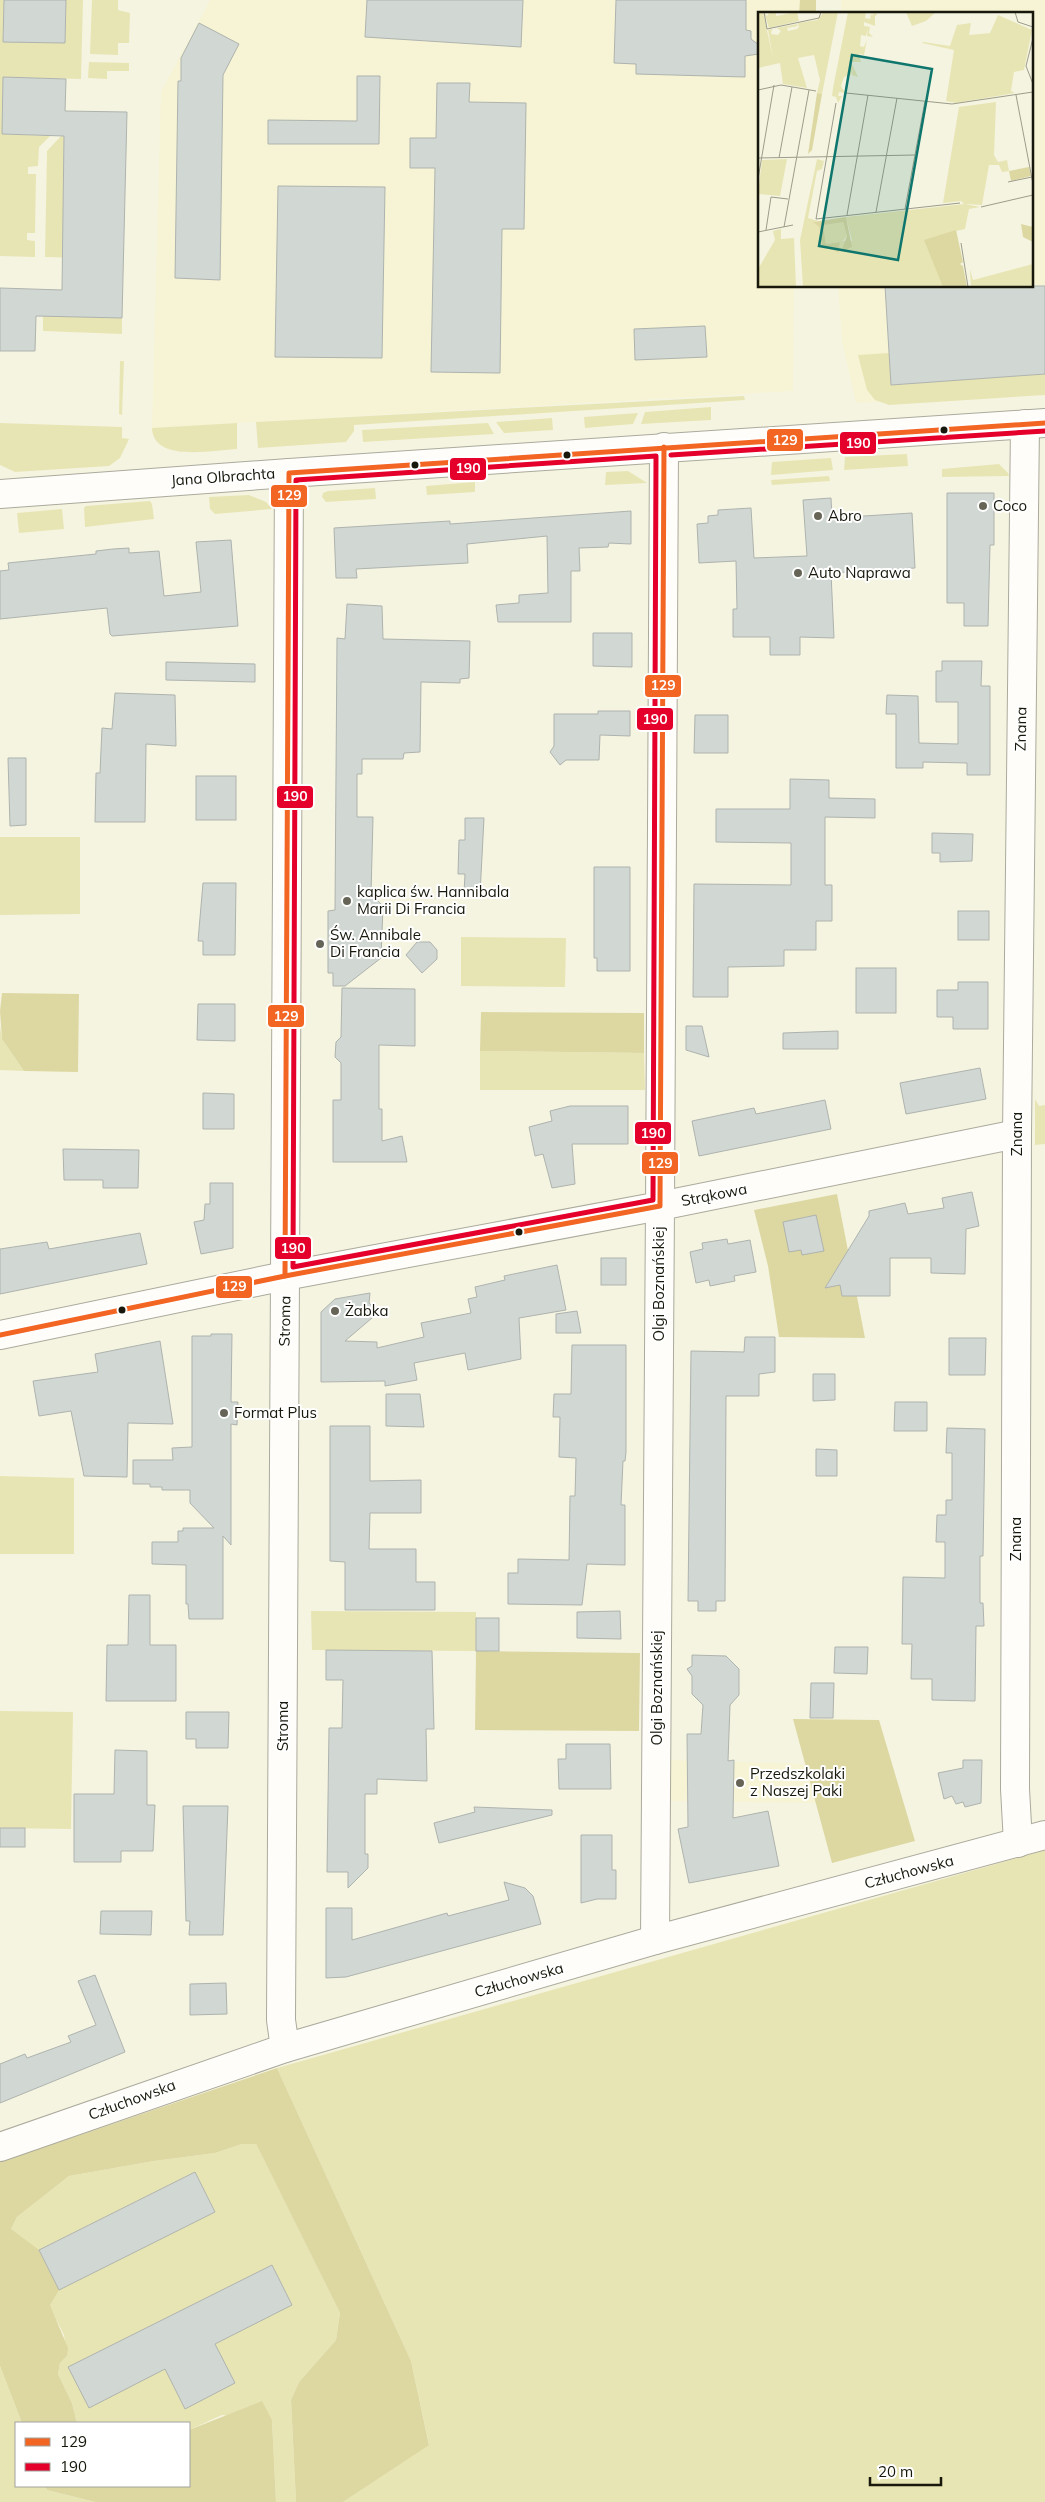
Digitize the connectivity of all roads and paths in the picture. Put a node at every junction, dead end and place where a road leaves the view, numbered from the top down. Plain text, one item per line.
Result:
1 (1035, 424) edge
2 (664, 447) junction
3 (289, 473) junction
4 (0, 494) edge
5 (1017, 1134) junction
6 (660, 1206) junction
7 (285, 1276) junction
8 (0, 1335) edge
9 (1045, 1835) edge
10 (1018, 1843) junction
11 (655, 1940) junction
12 (285, 2048) junction
13 (0, 2147) edge

1 - 2 street, Jana Olbrachta
1 - 5 street, Znana
2 - 3 street, Jana Olbrachta
2 - 6 street, Olgi Boznańskiej
3 - 4 street, Jana Olbrachta
3 - 7 street, Stroma
5 - 6 street, Strąkowa
5 - 10 street, Znana
6 - 7 street, Strąkowa
6 - 11 street, Olgi Boznańskiej
7 - 8 street, Strąkowa
7 - 12 street, Stroma
9 - 10 street, Człuchowska
10 - 11 street, Człuchowska
11 - 12 street, Człuchowska
12 - 13 street, Człuchowska

